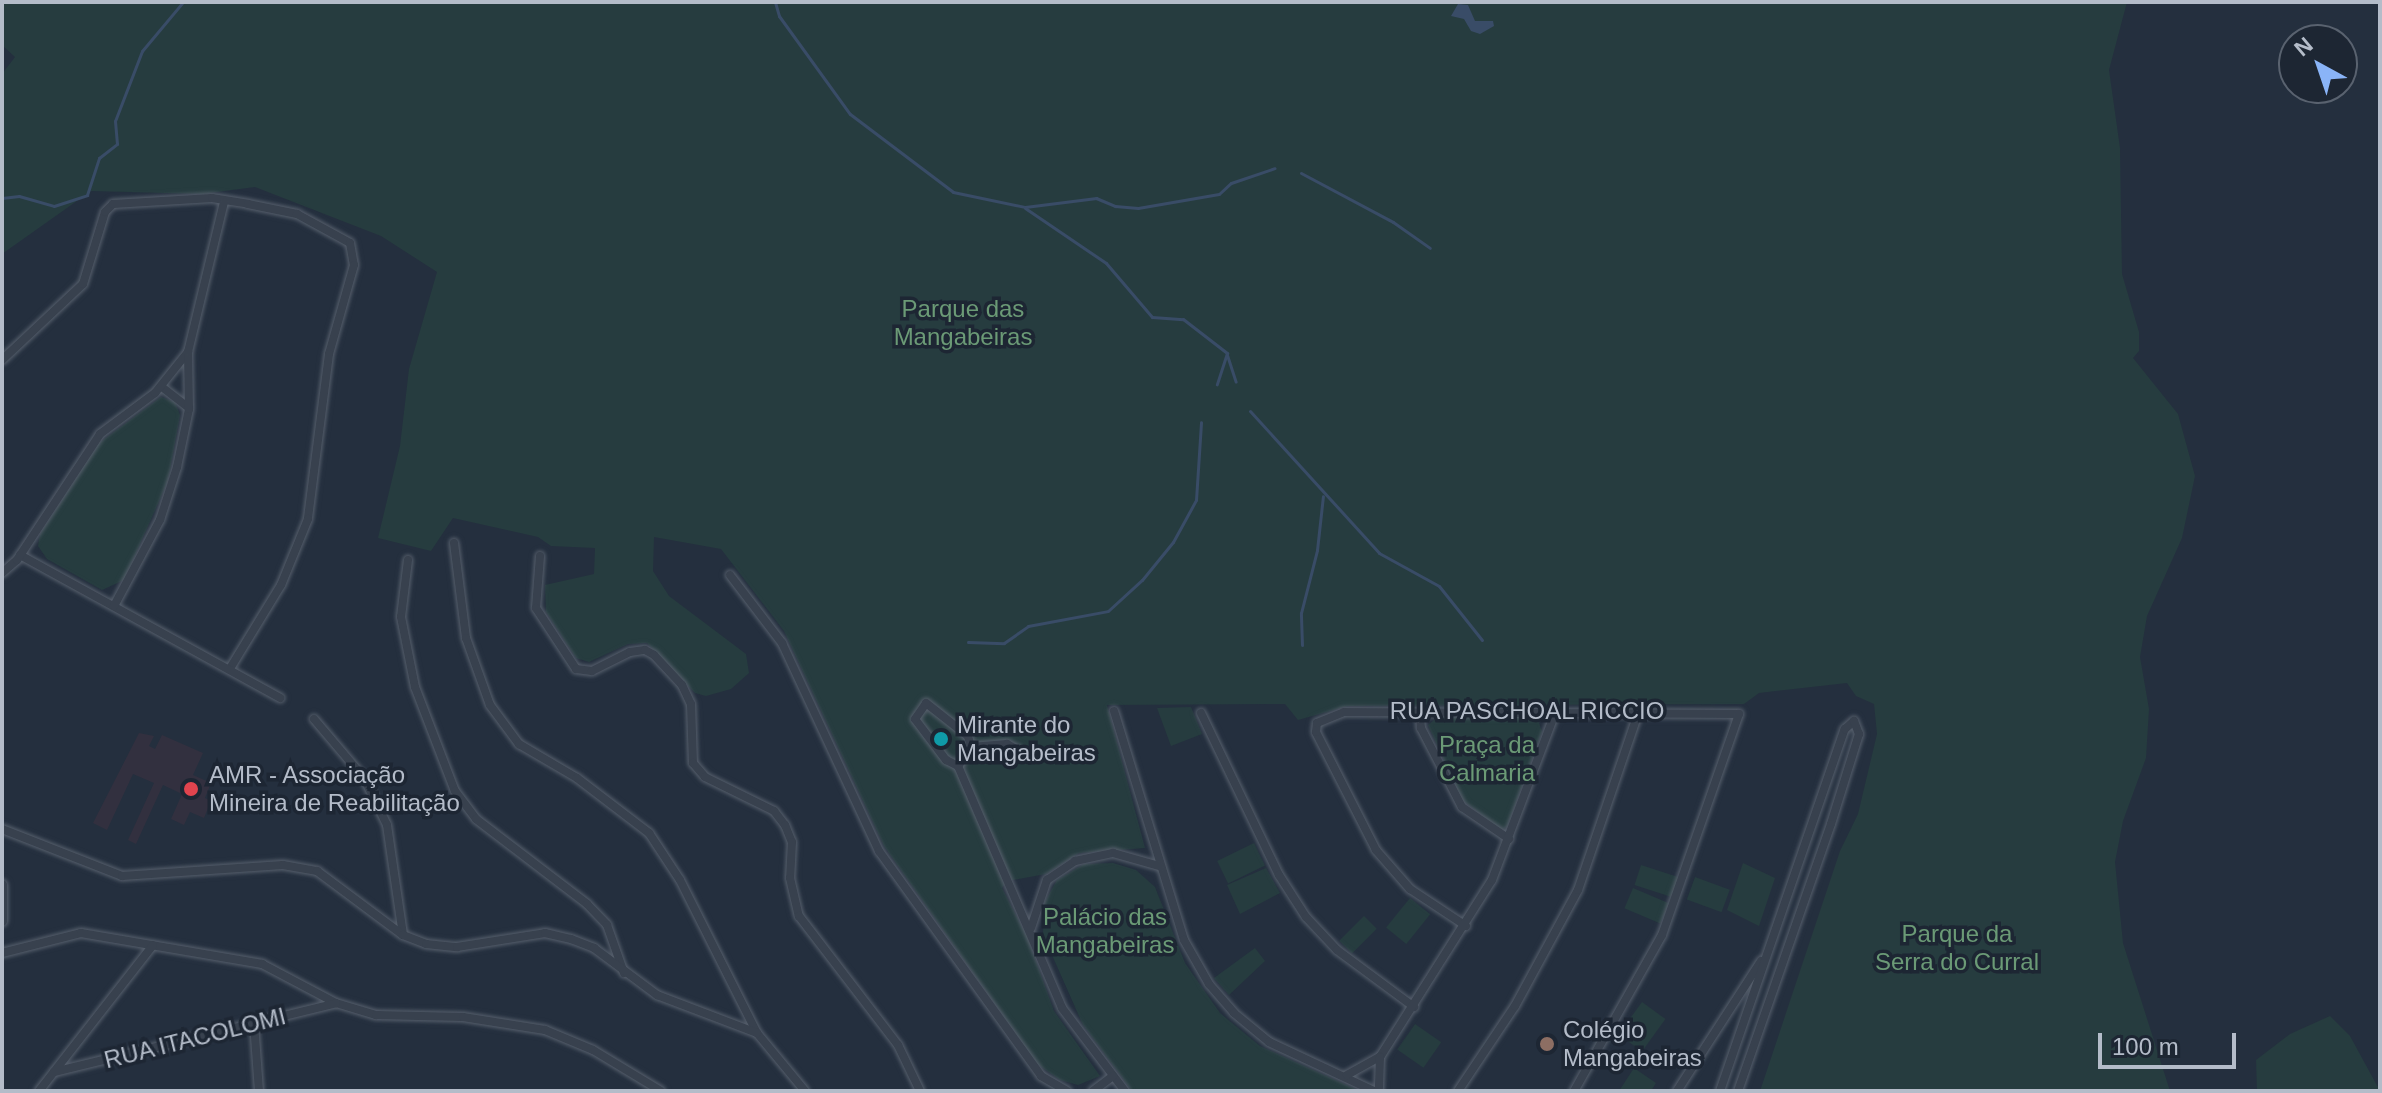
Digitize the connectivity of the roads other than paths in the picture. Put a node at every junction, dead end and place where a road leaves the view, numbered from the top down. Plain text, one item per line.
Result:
1 (224, 202) junction
2 (188, 352) junction
3 (2, 360) edge
4 (162, 387) junction
5 (189, 409) junction
6 (454, 543) dead end
7 (20, 555) junction
8 (540, 556) dead end
9 (408, 560) dead end
10 (2, 573) edge
11 (730, 575) dead end
12 (114, 606) junction
13 (231, 667) junction
14 (280, 698) dead end
15 (1114, 711) dead end
16 (1556, 711) junction
17 (1639, 711) junction
18 (1201, 713) dead end
19 (1420, 715) junction
20 (314, 719) dead end
21 (971, 747) junction
22 (1018, 750) dead end
23 (958, 766) junction
24 (2, 829) edge
25 (1509, 839) junction
26 (1159, 866) junction
27 (2, 885) edge
28 (2, 921) edge
29 (1466, 926) junction
30 (1031, 928) junction
31 (403, 935) junction
32 (153, 945) junction
33 (1768, 950) junction
34 (2, 953) edge
35 (624, 974) junction
36 (336, 1003) junction
37 (1414, 1007) junction
38 (254, 1023) junction
39 (1721, 1026) junction
40 (1741, 1028) junction
41 (757, 1033) junction
42 (1380, 1057) junction
43 (54, 1072) junction
44 (1347, 1075) junction
45 (1113, 1076) junction
46 (39, 1091) edge
47 (259, 1091) edge
48 (661, 1091) edge
49 (805, 1091) edge
50 (920, 1091) edge
51 (1067, 1091) edge
52 (1093, 1091) edge
53 (1125, 1091) edge
54 (1376, 1091) edge
55 (1458, 1091) edge
56 (1574, 1091) edge
57 (1677, 1091) edge
58 (1720, 1091) edge
59 (1738, 1091) edge

1 - 2 street
1 - 3 street
1 - 13 street
2 - 4 street
2 - 5 street
4 - 5 street
4 - 7 street
5 - 12 street
6 - 41 street
7 - 10 street
7 - 12 street
8 - 50 street
9 - 35 street
11 - 51 street
12 - 13 street
13 - 14 street
15 - 26 street
16 - 17 street, RUA PASCHOAL RICCIO
16 - 19 street, RUA PASCHOAL RICCIO
16 - 25 street
17 - 55 street
17 - 56 street, RUA PASCHOAL RICCIO
18 - 37 street
19 - 25 street
19 - 29 street, RUA PASCHOAL RICCIO
20 - 31 street
21 - 22 street
21 - 23 street
21 - 23 street
23 - 30 street
24 - 31 street
25 - 29 street
26 - 30 street
26 - 44 street
27 - 28 street
29 - 37 street
30 - 45 street
31 - 35 street
32 - 34 street
32 - 36 street
32 - 43 street
33 - 39 street
33 - 40 street
33 - 59 street
35 - 41 street
36 - 38 street, RUA ITACOLOMI
36 - 48 street
37 - 42 street
38 - 43 street, RUA ITACOLOMI
38 - 47 street
39 - 40 street
39 - 57 street
40 - 58 street
41 - 49 street
42 - 44 street
42 - 54 street
43 - 46 street
44 - 54 street
45 - 52 street
45 - 53 street

